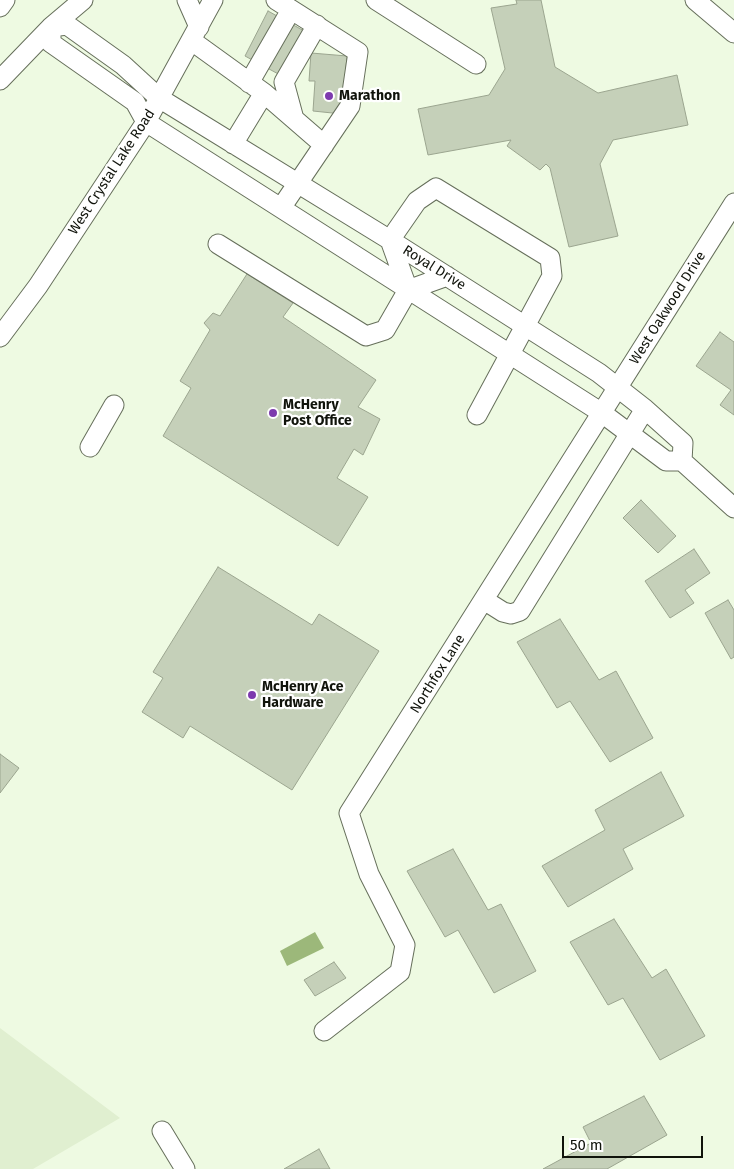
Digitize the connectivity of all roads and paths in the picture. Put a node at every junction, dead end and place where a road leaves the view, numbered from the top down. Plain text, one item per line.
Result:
1 (5, 0) edge
2 (187, 0) edge
3 (213, 0) edge
4 (376, 0) edge
5 (695, 0) edge
6 (75, 2) edge
7 (284, 5) edge
8 (0, 7) edge
9 (317, 25) junction
10 (51, 27) junction
11 (734, 33) edge
12 (196, 34) junction
13 (476, 64) dead end
14 (0, 80) edge
15 (257, 88) junction
16 (159, 98) junction
17 (294, 119) junction
18 (146, 122) junction
19 (233, 144) junction
20 (324, 145) junction
21 (297, 184) junction
22 (734, 203) edge
23 (281, 208) junction
24 (390, 240) junction
25 (218, 244) dead end
26 (447, 276) junction
27 (408, 290) junction
28 (524, 325) junction
29 (0, 336) edge
30 (509, 354) junction
31 (618, 387) junction
32 (114, 405) dead end
33 (645, 409) junction
34 (602, 413) junction
35 (477, 415) dead end
36 (630, 434) junction
37 (90, 447) dead end
38 (682, 462) junction
39 (734, 508) edge
40 (484, 600) junction
41 (324, 1031) dead end
42 (162, 1131) dead end
43 (185, 1169) edge

1 - 8 street
2 - 12 street
3 - 12 street, West Crystal Lake Road
4 - 13 street
5 - 11 street
6 - 10 street
7 - 9 street
7 - 15 street
9 - 17 street
9 - 20 street
10 - 14 street
10 - 16 street, Royal Drive
10 - 18 street
12 - 15 street
12 - 16 street, West Crystal Lake Road
15 - 17 street
15 - 19 street
16 - 18 street, West Crystal Lake Road
16 - 19 street, Royal Drive
17 - 20 street
18 - 23 street
18 - 29 street, West Crystal Lake Road
19 - 21 street, Royal Drive
20 - 21 street
21 - 23 street
21 - 24 street, Royal Drive
22 - 31 street, West Oakwood Drive
23 - 27 street
24 - 26 street, Royal Drive
24 - 27 street
24 - 28 street
25 - 27 street
26 - 27 street
26 - 28 street, Royal Drive
27 - 30 street
28 - 30 street
28 - 31 street, Royal Drive
30 - 34 street
30 - 35 street
31 - 33 street, Royal Drive
31 - 34 street, West Oakwood Drive
32 - 37 street
33 - 36 street
33 - 38 street, Royal Drive
34 - 36 street
34 - 40 street, Northfox Lane
36 - 38 street
36 - 40 street
38 - 39 street
40 - 41 street, Northfox Lane
42 - 43 street

